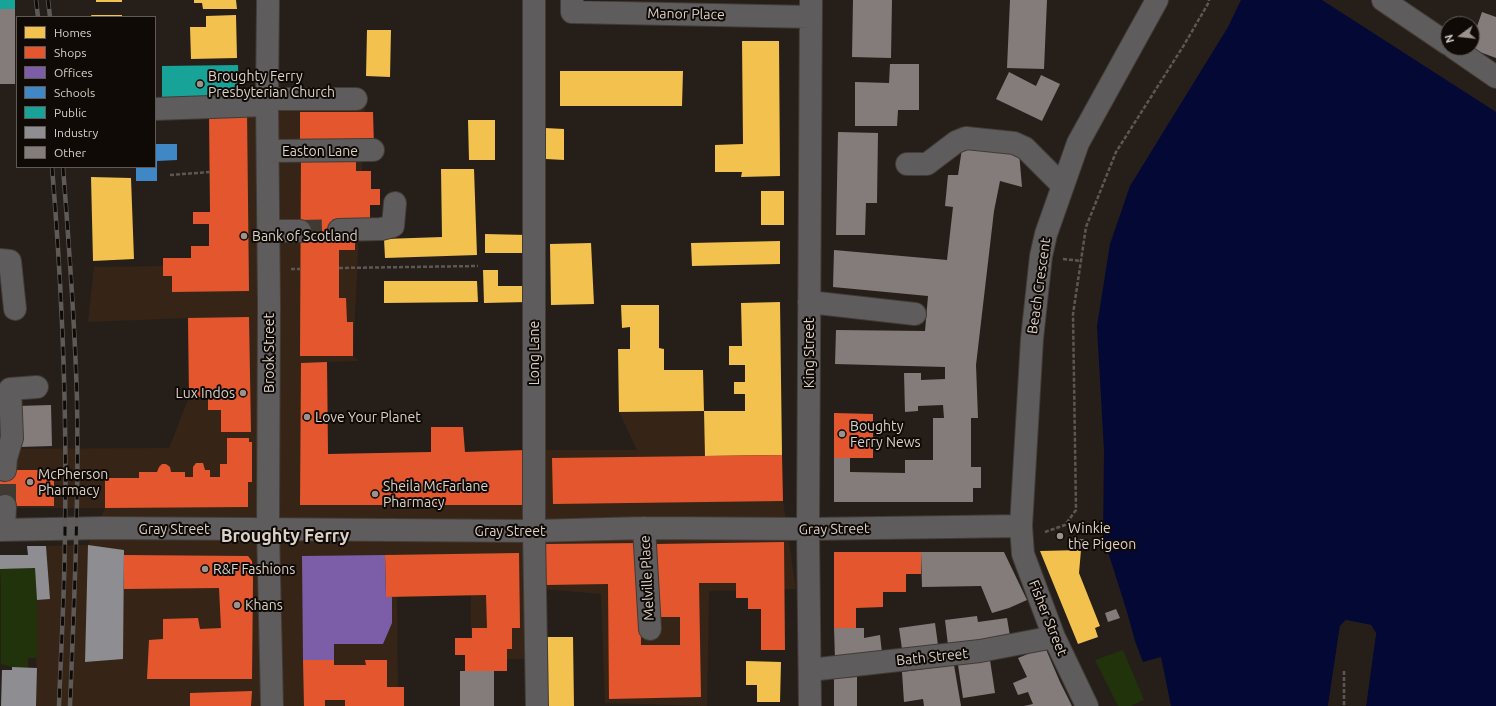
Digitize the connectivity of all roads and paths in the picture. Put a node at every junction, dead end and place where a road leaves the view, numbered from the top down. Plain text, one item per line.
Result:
1 (268, 0) edge
2 (534, 0) edge
3 (572, 0) edge
4 (1157, 0) edge
5 (1209, 0) edge
6 (1383, 0) edge
7 (811, 9) edge
8 (1440, 39) edge
9 (1466, 56) edge
10 (1496, 77) edge
11 (356, 99) dead end
12 (267, 102) junction
13 (156, 109) edge
14 (373, 150) dead end
15 (268, 151) junction
16 (907, 164) dead end
17 (210, 172) dead end
18 (170, 175) dead end
19 (1063, 186) junction
20 (395, 203) dead end
21 (339, 230) tunnel mouth
22 (268, 231) junction
23 (300, 231) tunnel mouth
24 (0, 260) edge
25 (478, 266) dead end
26 (339, 268) dead end
27 (809, 302) junction
28 (15, 309) dead end
29 (915, 314) dead end
30 (37, 387) dead end
31 (5, 470) tunnel mouth
32 (5, 506) tunnel mouth
33 (1021, 526) junction
34 (644, 528) junction
35 (268, 529) junction
36 (808, 529) junction
37 (2, 530) edge
38 (534, 531) junction
39 (1040, 537) dead end
40 (650, 629) dead end
41 (1054, 637) junction
42 (810, 670) junction
43 (1344, 671) dead end
44 (272, 706) edge
45 (537, 706) edge
46 (810, 706) edge
47 (1087, 706) edge
48 (1344, 706) edge

1 - 12 street, Brook Street
2 - 38 street, Long Lane
3 - 7 street, Manor Place
4 - 19 street, Beach Crescent
5 - 39 path
6 - 8 street
7 - 27 street, King Street
9 - 10 street
11 - 12 street
12 - 13 street
12 - 15 street, Brook Street
14 - 15 street, Easton Lane
15 - 22 street, Brook Street
16 - 19 street
17 - 18 path
19 - 33 street, Beach Crescent
20 - 21 street
22 - 23 street
22 - 35 street, Brook Street
24 - 28 street
25 - 26 path
27 - 29 street
27 - 36 street, King Street
30 - 31 street
32 - 37 street
33 - 36 street, Gray Street
33 - 41 street, Fisher Street
34 - 36 street, Gray Street
34 - 38 street, Gray Street
34 - 40 street, Melville Place
35 - 37 street, Gray Street
35 - 38 street, Gray Street
35 - 44 street, Brook Street
36 - 42 street, King Street
38 - 45 street, Long Lane
41 - 42 street, Bath Street
41 - 47 street, Fisher Street
42 - 46 street, King Street
43 - 48 path

